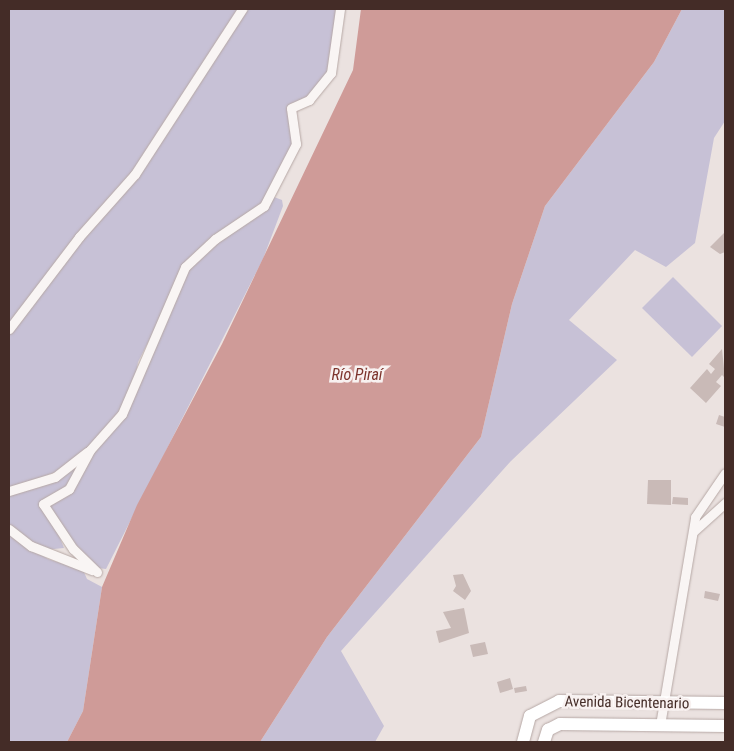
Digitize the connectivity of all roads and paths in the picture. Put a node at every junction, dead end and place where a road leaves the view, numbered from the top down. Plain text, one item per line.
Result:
1 (242, 9) edge
2 (340, 9) edge
3 (9, 329) edge
4 (90, 450) junction
5 (725, 473) edge
6 (9, 491) edge
7 (725, 503) edge
8 (9, 529) edge
9 (694, 531) junction
10 (666, 703) junction
11 (725, 704) edge
12 (660, 725) junction
13 (725, 726) edge
14 (523, 742) edge
15 (544, 742) edge

1 - 3 street
2 - 4 street
4 - 6 street
4 - 8 street
5 - 9 street
7 - 9 street
9 - 10 street
10 - 11 street, Avenida Bicentenario
10 - 12 street
10 - 14 street, Avenida Bicentenario
12 - 13 street, Avenida Bicentenario
12 - 15 street, Avenida Bicentenario

